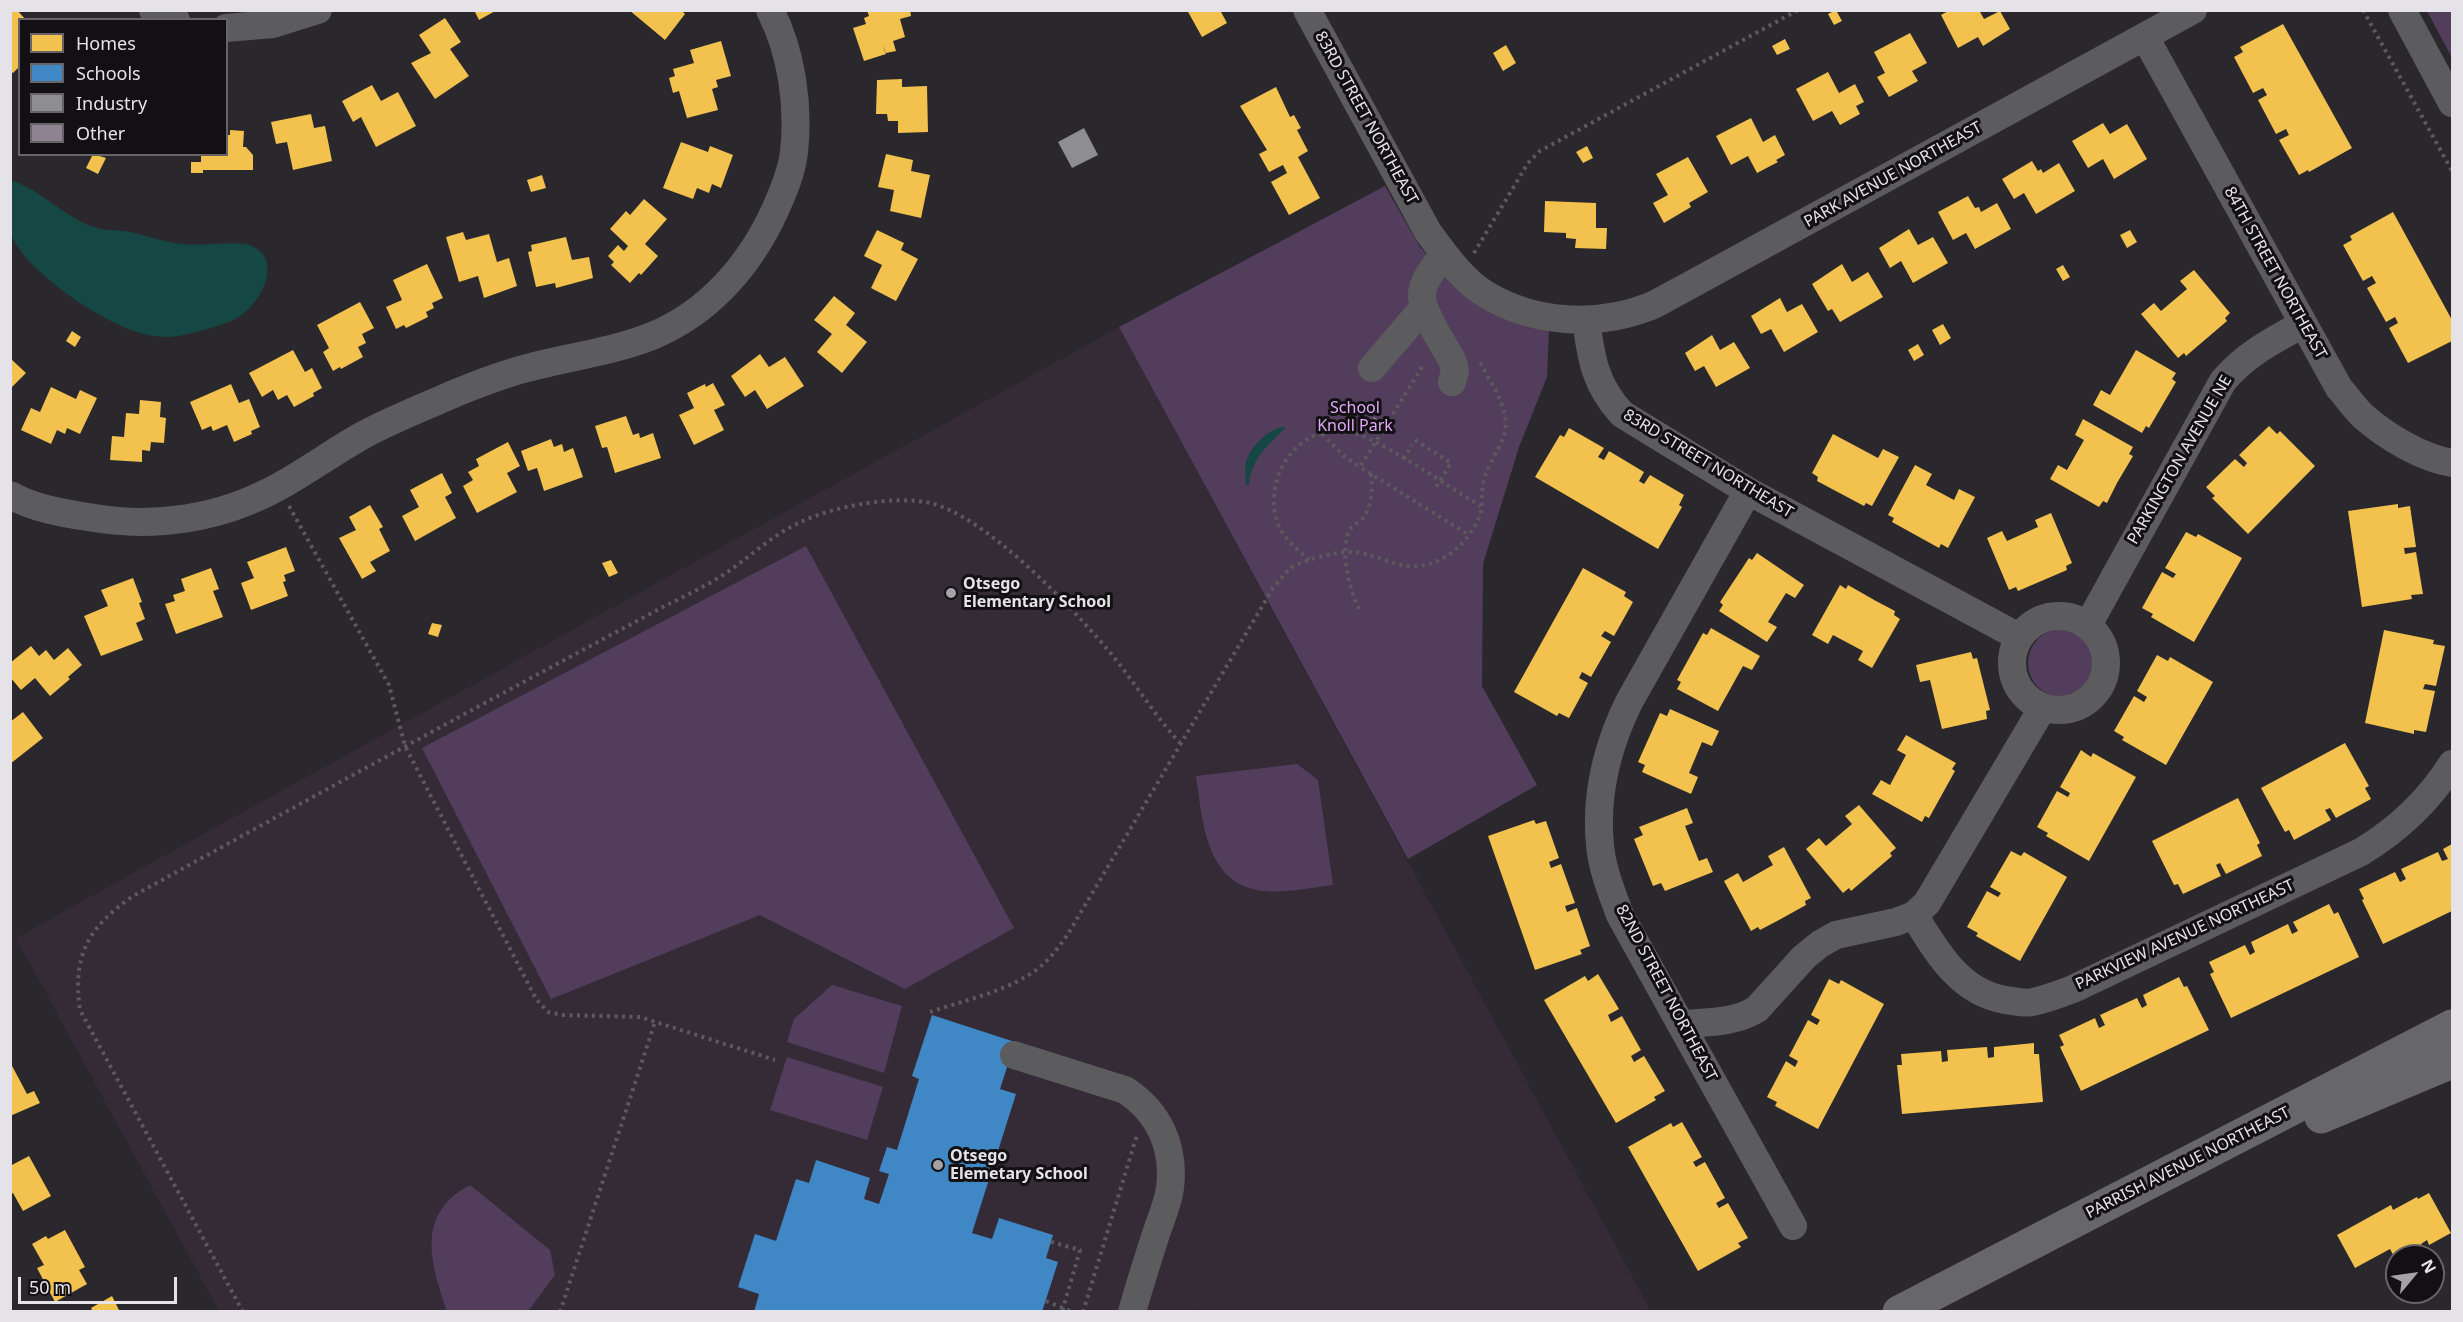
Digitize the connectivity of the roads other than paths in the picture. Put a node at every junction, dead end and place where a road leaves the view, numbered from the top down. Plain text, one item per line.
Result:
1 (153, 10) edge
2 (318, 10) edge
3 (770, 10) edge
4 (1307, 10) edge
5 (2193, 10) edge
6 (2402, 10) edge
7 (171, 18) edge
8 (228, 28) edge
9 (2145, 37) junction
10 (2452, 103) edge
11 (1453, 264) junction
12 (1424, 307) junction
13 (1586, 320) junction
14 (2303, 324) junction
15 (1372, 369) dead end
16 (1452, 382) dead end
17 (2452, 463) edge
18 (1748, 491) junction
19 (13, 505) edge
20 (2088, 625) junction
21 (2019, 637) junction
22 (2043, 707) junction
23 (2452, 764) edge
24 (1914, 915) junction
25 (1682, 1024) junction
26 (2452, 1026) edge
27 (1014, 1056) dead end
28 (2452, 1062) edge
29 (1793, 1226) dead end
30 (1911, 1305) edge
31 (1131, 1311) edge

1 - 7 street
2 - 8 street
3 - 19 street
4 - 11 street, 83RD STREET NORTHEAST
5 - 9 street, PARK AVENUE NORTHEAST
6 - 10 street
9 - 13 street, PARK AVENUE NORTHEAST
9 - 14 street, 84TH STREET NORTHEAST
11 - 12 street
11 - 13 street, 83RD STREET NORTHEAST
12 - 15 street
12 - 16 street
13 - 18 street, 83RD STREET NORTHEAST
14 - 17 street, 84TH STREET NORTHEAST
14 - 20 street, PARKINGTON AVENUE NE
18 - 21 street, 83RD STREET NORTHEAST
18 - 25 street, 82ND STREET NORTHEAST
20 - 21 street
20 - 22 street
21 - 22 street
22 - 24 street
23 - 24 street, PARKVIEW AVENUE NORTHEAST
24 - 25 street
25 - 29 street, 82ND STREET NORTHEAST
26 - 30 main road, PARRISH AVENUE NORTHEAST
27 - 31 street
28 - 30 main road, PARRISH AVENUE NORTHEAST

